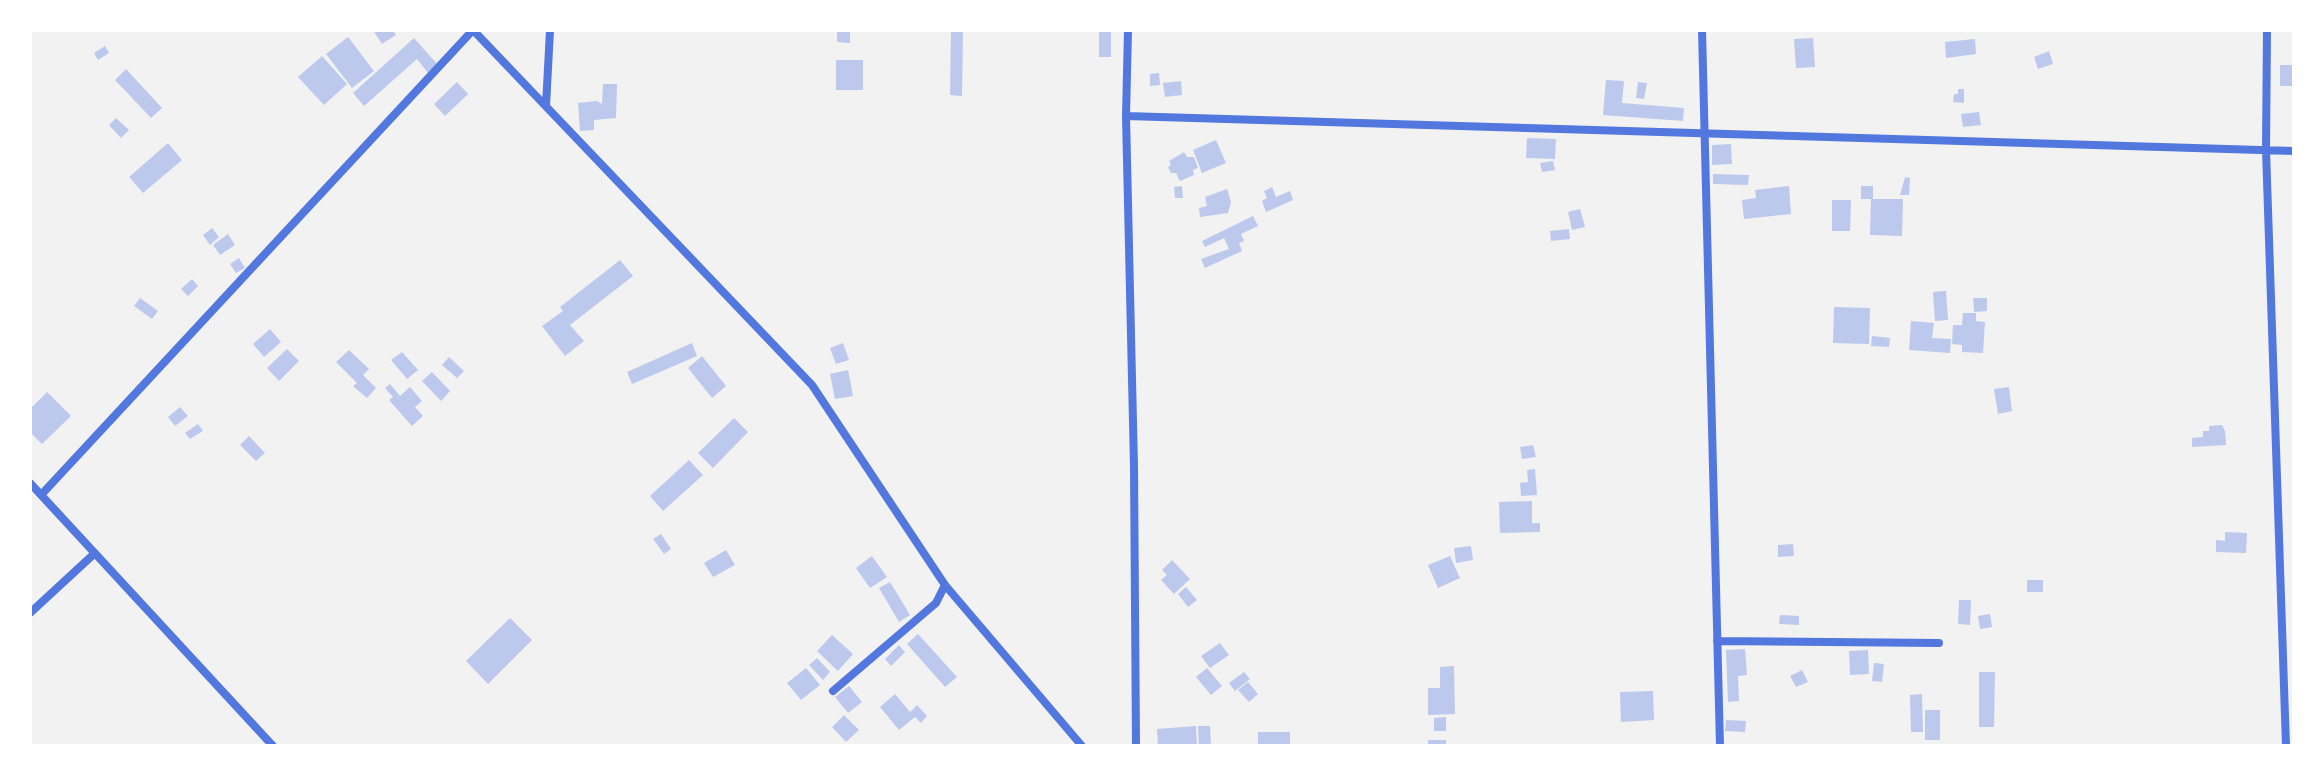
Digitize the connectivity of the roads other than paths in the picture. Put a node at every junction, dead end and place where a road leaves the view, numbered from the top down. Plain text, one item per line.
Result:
1 (550, 30) edge
2 (1128, 30) edge
3 (1702, 30) edge
4 (2267, 30) edge
5 (546, 106) junction
6 (1126, 116) junction
7 (1705, 132) junction
8 (2266, 150) junction
9 (2294, 151) edge
10 (30, 483) edge
11 (41, 495) junction
12 (95, 553) junction
13 (945, 585) junction
14 (30, 613) edge
15 (1717, 641) junction
16 (1939, 643) dead end
17 (833, 691) dead end
18 (273, 746) edge
19 (1082, 746) edge
20 (1136, 746) edge
21 (1720, 746) edge
22 (2286, 746) edge

1 - 5 street
2 - 6 street
3 - 7 street
4 - 8 street
5 - 11 street
5 - 13 street
6 - 7 street
6 - 20 street
7 - 8 street
7 - 15 street
8 - 9 street
8 - 22 street
10 - 11 street
11 - 12 street
12 - 14 street
12 - 18 street
13 - 17 street
13 - 19 street
15 - 16 street
15 - 21 street

